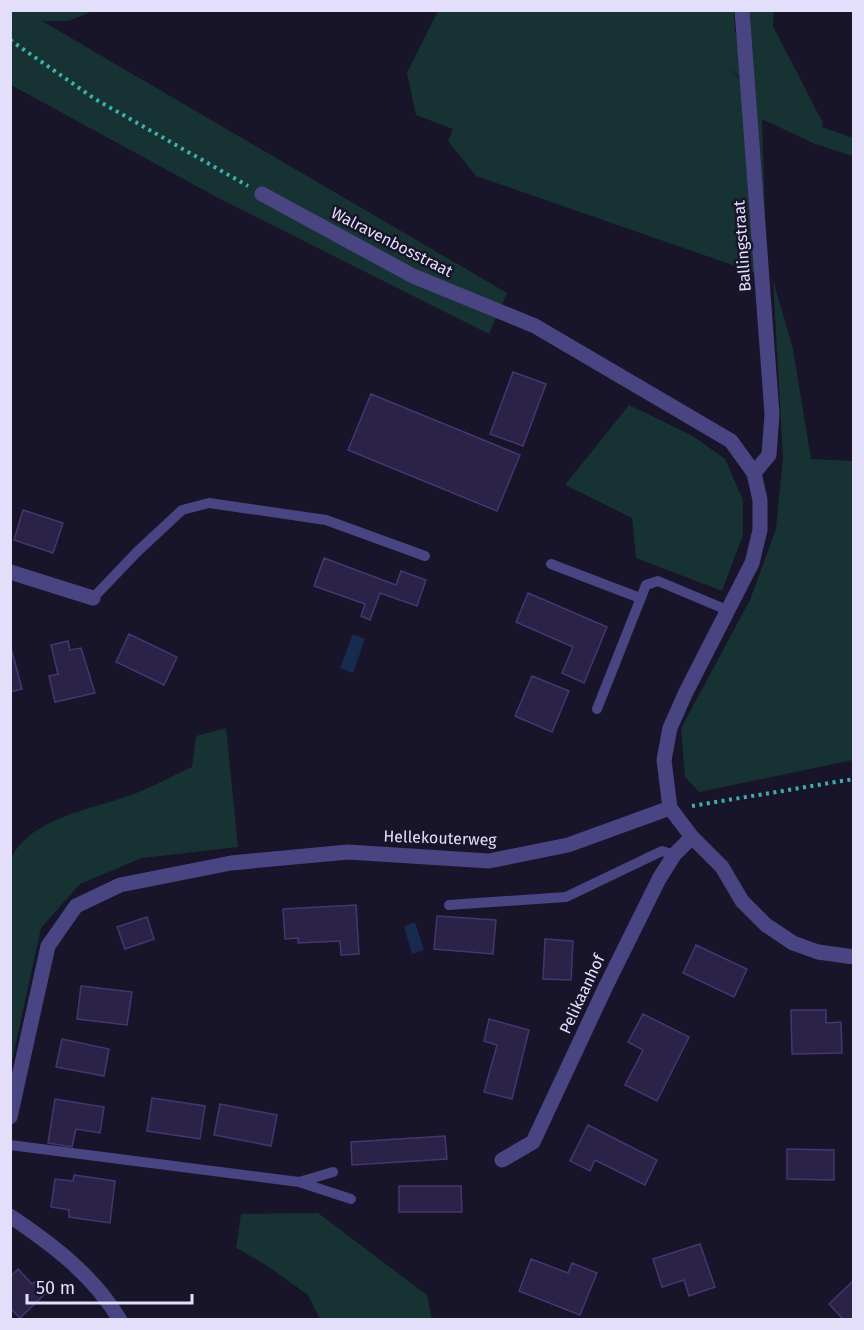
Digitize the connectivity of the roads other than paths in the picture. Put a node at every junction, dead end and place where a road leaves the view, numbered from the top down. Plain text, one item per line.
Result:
1 (742, 10) edge
2 (262, 194) road end
3 (754, 473) junction
4 (426, 556) dead end
5 (551, 564) dead end
6 (10, 572) edge
7 (93, 598) joint
8 (640, 598) junction
9 (727, 610) junction
10 (597, 710) dead end
11 (670, 808) junction
12 (692, 837) junction
13 (674, 855) junction
14 (450, 905) dead end
15 (854, 957) edge
16 (10, 1117) edge
17 (10, 1145) edge
18 (502, 1160) dead end
19 (333, 1172) dead end
20 (299, 1182) junction
21 (351, 1199) dead end
22 (10, 1216) edge
23 (120, 1320) edge

1 - 3 street, Ballingstraat
2 - 3 street, Walravenbosstraat
3 - 9 street
4 - 7 lane
5 - 8 lane
6 - 7 street
8 - 9 lane
8 - 10 lane
9 - 11 street
11 - 12 street
11 - 16 street, Hellekouterweg
12 - 13 street, Pelikaanhof
12 - 15 street
13 - 14 lane
13 - 18 street, Pelikaanhof
17 - 20 lane
19 - 20 lane
20 - 21 lane
22 - 23 street

